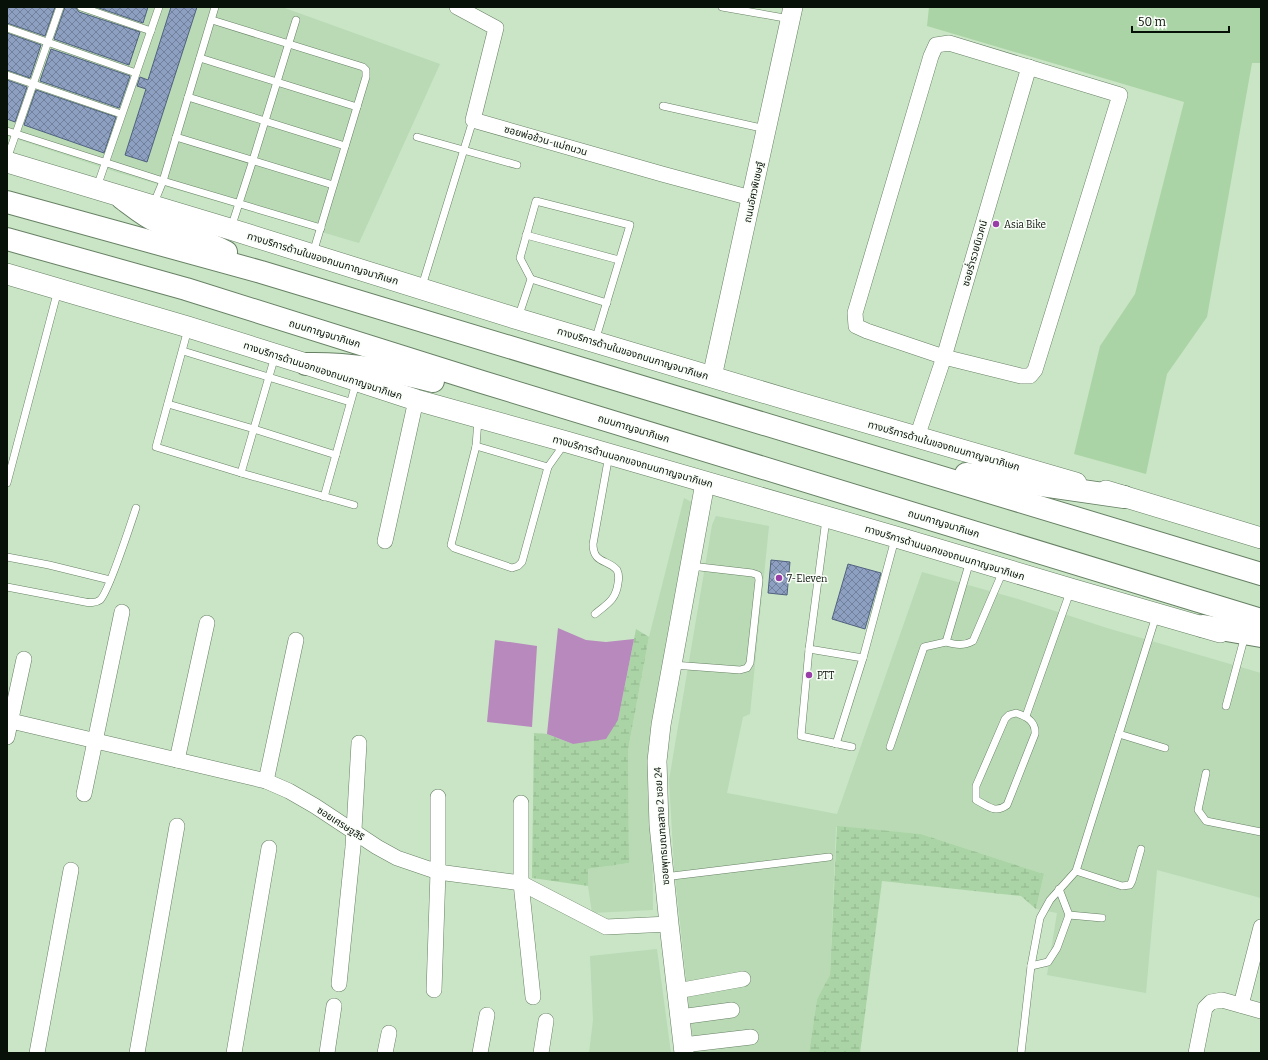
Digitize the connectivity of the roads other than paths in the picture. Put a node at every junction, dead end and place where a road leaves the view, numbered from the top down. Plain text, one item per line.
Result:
1 (60, 7) edge
2 (81, 7) edge
3 (159, 7) edge
4 (215, 7) edge
5 (457, 7) edge
6 (722, 7) edge
7 (791, 13) edge
8 (212, 20) junction
9 (296, 20) dead end
10 (7, 28) edge
11 (151, 31) junction
12 (49, 43) junction
13 (289, 44) junction
14 (200, 58) junction
15 (1028, 67) junction
16 (136, 73) junction
17 (7, 75) edge
18 (278, 82) junction
19 (33, 85) junction
20 (188, 97) junction
21 (663, 106) dead end
22 (357, 107) junction
23 (121, 114) junction
24 (266, 120) junction
25 (473, 120) junction
26 (766, 129) junction
27 (7, 131) edge
28 (15, 133) junction
29 (176, 137) junction
30 (417, 137) dead end
31 (345, 146) junction
32 (464, 150) junction
33 (254, 160) junction
34 (7, 161) edge
35 (105, 163) junction
36 (517, 165) dead end
37 (163, 181) junction
38 (333, 185) junction
39 (96, 189) junction
40 (122, 198) junction
41 (751, 198) junction
42 (7, 202) edge
43 (239, 204) junction
44 (153, 207) junction
45 (321, 228) junction
46 (230, 229) junction
47 (526, 235) junction
48 (7, 240) edge
49 (312, 255) junction
50 (619, 260) junction
51 (261, 272) junction
52 (7, 274) edge
53 (531, 280) junction
54 (421, 288) junction
55 (58, 289) junction
56 (607, 303) junction
57 (518, 318) junction
58 (188, 327) junction
59 (595, 341) junction
60 (183, 350) junction
61 (276, 355) junction
62 (944, 357) junction
63 (306, 364) junction
64 (268, 377) junction
65 (712, 377) junction
66 (356, 381) junction
67 (482, 382) junction
68 (416, 400) junction
69 (350, 402) junction
70 (168, 404) junction
71 (478, 416) junction
72 (254, 429) junction
73 (917, 437) junction
74 (567, 442) junction
75 (476, 446) junction
76 (336, 455) junction
77 (609, 455) junction
78 (894, 463) junction
79 (548, 467) junction
80 (241, 473) junction
81 (705, 482) junction
82 (7, 483) edge
83 (324, 497) junction
84 (1124, 497) junction
85 (354, 505) dead end
86 (136, 508) dead end
87 (826, 516) junction
88 (1260, 535) edge
89 (896, 537) junction
90 (384, 541) dead end
91 (7, 557) edge
92 (970, 560) junction
93 (689, 566) junction
94 (1004, 569) junction
95 (1261, 574) edge
96 (110, 580) junction
97 (7, 587) edge
98 (1071, 590) junction
99 (122, 612) dead end
100 (595, 614) dead end
101 (1157, 614) junction
102 (1261, 620) edge
103 (207, 622) dead end
104 (1203, 626) joint
105 (296, 640) dead end
106 (1255, 640) edge
107 (946, 642) junction
108 (809, 648) junction
109 (863, 658) junction
110 (24, 659) dead end
111 (672, 665) junction
112 (1226, 706) dead end
113 (1026, 716) junction
114 (9, 720) edge
115 (1119, 734) junction
116 (7, 737) edge
117 (94, 740) junction
118 (359, 742) dead end
119 (836, 744) junction
120 (852, 747) dead end
121 (890, 747) dead end
122 (1165, 748) dead end
123 (178, 760) junction
124 (1206, 774) dead end
125 (266, 781) junction
126 (84, 794) dead end
127 (438, 797) dead end
128 (521, 803) dead end
129 (178, 826) dead end
130 (353, 832) junction
131 (1261, 832) edge
132 (269, 848) dead end
133 (1141, 849) dead end
134 (829, 857) dead end
135 (70, 870) dead end
136 (1076, 871) junction
137 (438, 872) junction
138 (664, 877) junction
139 (521, 883) junction
140 (1059, 889) junction
141 (1069, 915) junction
142 (1102, 918) dead end
143 (669, 924) junction
144 (1261, 927) edge
145 (1031, 966) junction
146 (743, 980) dead end
147 (339, 984) dead end
148 (434, 990) dead end
149 (677, 991) junction
150 (533, 997) dead end
151 (1241, 1005) junction
152 (334, 1006) dead end
153 (732, 1010) dead end
154 (1261, 1011) edge
155 (487, 1014) dead end
156 (680, 1017) junction
157 (546, 1021) dead end
158 (389, 1033) dead end
159 (751, 1037) dead end
160 (683, 1049) edge
161 (37, 1053) edge
162 (137, 1053) edge
163 (234, 1053) edge
164 (327, 1053) edge
165 (385, 1053) edge
166 (480, 1053) edge
167 (540, 1053) edge
168 (1021, 1053) edge
169 (1196, 1053) edge

1 - 12 lane
2 - 11 lane
3 - 11 lane
4 - 8 lane
5 - 25 street
6 - 7 lane
7 - 26 street, ถนนอัศวพิเชษฐ์
8 - 13 lane
8 - 14 lane
9 - 13 lane
10 - 12 lane
11 - 16 lane
12 - 16 lane
12 - 19 lane
13 - 18 lane
13 - 22 lane
14 - 18 lane
14 - 20 lane
15 - 62 street, ซอยร่ำรวยนิเวศน์
15 - 62 street
15 - 62 street
16 - 23 lane
17 - 19 lane
18 - 22 lane
18 - 24 lane
19 - 23 lane
19 - 28 lane
20 - 24 lane
20 - 29 lane
21 - 26 lane
22 - 31 lane
23 - 35 lane
24 - 31 lane
24 - 33 lane
25 - 32 lane
25 - 41 street, ซอยพ่อช้วน-แม่ถนวน
26 - 41 street, ถนนอัศวพิเชษฐ์
27 - 28 lane
28 - 34 lane
28 - 35 lane
29 - 33 lane
29 - 37 lane
30 - 32 lane
31 - 38 lane
32 - 36 lane
32 - 54 lane
33 - 38 lane
33 - 43 lane
34 - 39 main road, ทางบริการด้านในของถนนกาญจนาภิเษก
35 - 37 lane
35 - 39 lane
37 - 43 lane
37 - 44 lane
38 - 45 lane
39 - 40 main road, ทางบริการด้านในของถนนกาญจนาภิเษก
40 - 44 main road, ทางบริการด้านในของถนนกาญจนาภิเษก
40 - 51 highway
41 - 65 street, ถนนอัศวพิเชษฐ์
42 - 51 highway
43 - 45 lane
43 - 46 lane
44 - 46 main road, ทางบริการด้านในของถนนกาญจนาภิเษก
45 - 49 lane
46 - 49 main road, ทางบริการด้านในของถนนกาญจนาภิเษก
47 - 50 lane
47 - 50 lane
47 - 53 lane
48 - 67 highway, ถนนกาญจนาภิเษก
49 - 54 main road, ทางบริการด้านในของถนนกาญจนาภิเษก
50 - 56 lane
51 - 78 highway
52 - 55 main road, ทางบริการด้านนอกของถนนกาญจนาภิเษก
53 - 56 lane
53 - 57 lane
54 - 57 main road, ทางบริการด้านในของถนนกาญจนาภิเษก
55 - 58 main road, ทางบริการด้านนอกของถนนกาญจนาภิเษก
55 - 82 lane
56 - 59 lane
57 - 59 main road, ทางบริการด้านในของถนนกาญจนาภิเษก
58 - 60 lane
58 - 61 main road, ทางบริการด้านนอกของถนนกาญจนาภิเษก
59 - 65 main road, ทางบริการด้านในของถนนกาญจนาภิเษก
60 - 64 lane
60 - 70 lane
61 - 63 main road, ทางบริการด้านนอกของถนนกาญจนาภิเษก
61 - 64 lane
62 - 73 street, ซอยร่ำรวยนิเวศน์
63 - 66 main road, ทางบริการด้านนอกของถนนกาญจนาภิเษก
63 - 67 highway
64 - 69 lane
64 - 72 lane
65 - 73 main road, ทางบริการด้านในของถนนกาญจนาภิเษก
66 - 68 main road, ทางบริการด้านนอกของถนนกาญจนาภิเษก
66 - 69 lane
67 - 102 highway, ถนนกาญจนาภิเษก
68 - 71 main road, ทางบริการด้านนอกของถนนกาญจนาภิเษก
68 - 90 street
69 - 76 lane
70 - 72 lane
70 - 80 lane
71 - 74 main road, ทางบริการด้านนอกของถนนกาญจนาภิเษก
71 - 75 lane
72 - 76 lane
72 - 80 lane
73 - 84 main road, ทางบริการด้านในของถนนกาญจนาภิเษก
74 - 77 main road, ทางบริการด้านนอกของถนนกาญจนาภิเษก
74 - 79 lane
75 - 79 lane
75 - 79 lane
76 - 83 lane
77 - 81 main road, ทางบริการด้านนอกของถนนกาญจนาภิเษก
77 - 100 lane
78 - 84 highway
78 - 95 highway
80 - 83 lane
81 - 87 main road, ทางบริการด้านนอกของถนนกาญจนาภิเษก
81 - 93 street, ซอยพุทธมณฑลสาย 2 ซอย 24
83 - 85 lane
84 - 88 main road, ทางบริการด้านในของถนนกาญจนาภิเษก
86 - 96 lane
87 - 89 main road, ทางบริการด้านนอกของถนนกาญจนาภิเษก
87 - 108 lane
89 - 92 main road, ทางบริการด้านนอกของถนนกาญจนาภิเษก
89 - 109 lane
91 - 96 lane
92 - 94 main road, ทางบริการด้านนอกของถนนกาญจนาภิเษก
92 - 107 lane
93 - 111 street, ซอยพุทธมณฑลสาย 2 ซอย 24
93 - 111 lane
94 - 98 main road, ทางบริการด้านนอกของถนนกาญจนาภิเษก
94 - 107 lane
96 - 97 lane
98 - 101 main road, ทางบริการด้านนอกของถนนกาญจนาภิเษก
98 - 113 lane
99 - 117 street
101 - 104 main road, ทางบริการด้านนอกของถนนกาญจนาภิเษก
101 - 115 lane
103 - 123 street
104 - 106 highway
105 - 125 street
106 - 112 lane
107 - 121 lane
108 - 109 lane
108 - 119 lane
109 - 119 lane
110 - 114 street
111 - 138 street, ซอยพุทธมณฑลสาย 2 ซอย 24
113 - 113 lane
114 - 116 street
114 - 117 street, ซอยเศรษฐสิริ
115 - 122 lane
115 - 136 lane
117 - 123 street, ซอยเศรษฐสิริ
117 - 126 street
118 - 130 street
119 - 120 lane
123 - 125 street, ซอยเศรษฐสิริ
124 - 131 lane
125 - 130 street, ซอยเศรษฐสิริ
127 - 137 street
128 - 139 street
129 - 162 street
130 - 137 street, ซอยเศรษฐสิริ
130 - 147 street
132 - 163 street
133 - 136 lane
134 - 138 lane
135 - 161 street
136 - 140 lane
137 - 139 street, ซอยเศรษฐสิริ
137 - 148 street
138 - 143 street, ซอยพุทธมณฑลสาย 2 ซอย 24
139 - 143 street, ซอยเศรษฐสิริ
139 - 150 street
140 - 141 lane
140 - 145 lane
141 - 142 lane
141 - 145 lane
143 - 149 street, ซอยพุทธมณฑลสาย 2 ซอย 24
144 - 151 street
145 - 168 lane
146 - 149 street
149 - 156 street, ซอยพุทธมณฑลสาย 2 ซอย 24
151 - 154 street
151 - 169 street
152 - 164 street
153 - 156 street
155 - 166 street
156 - 160 street, ซอยพุทธมณฑลสาย 2 ซอย 24
157 - 167 street
158 - 165 street
159 - 160 street

